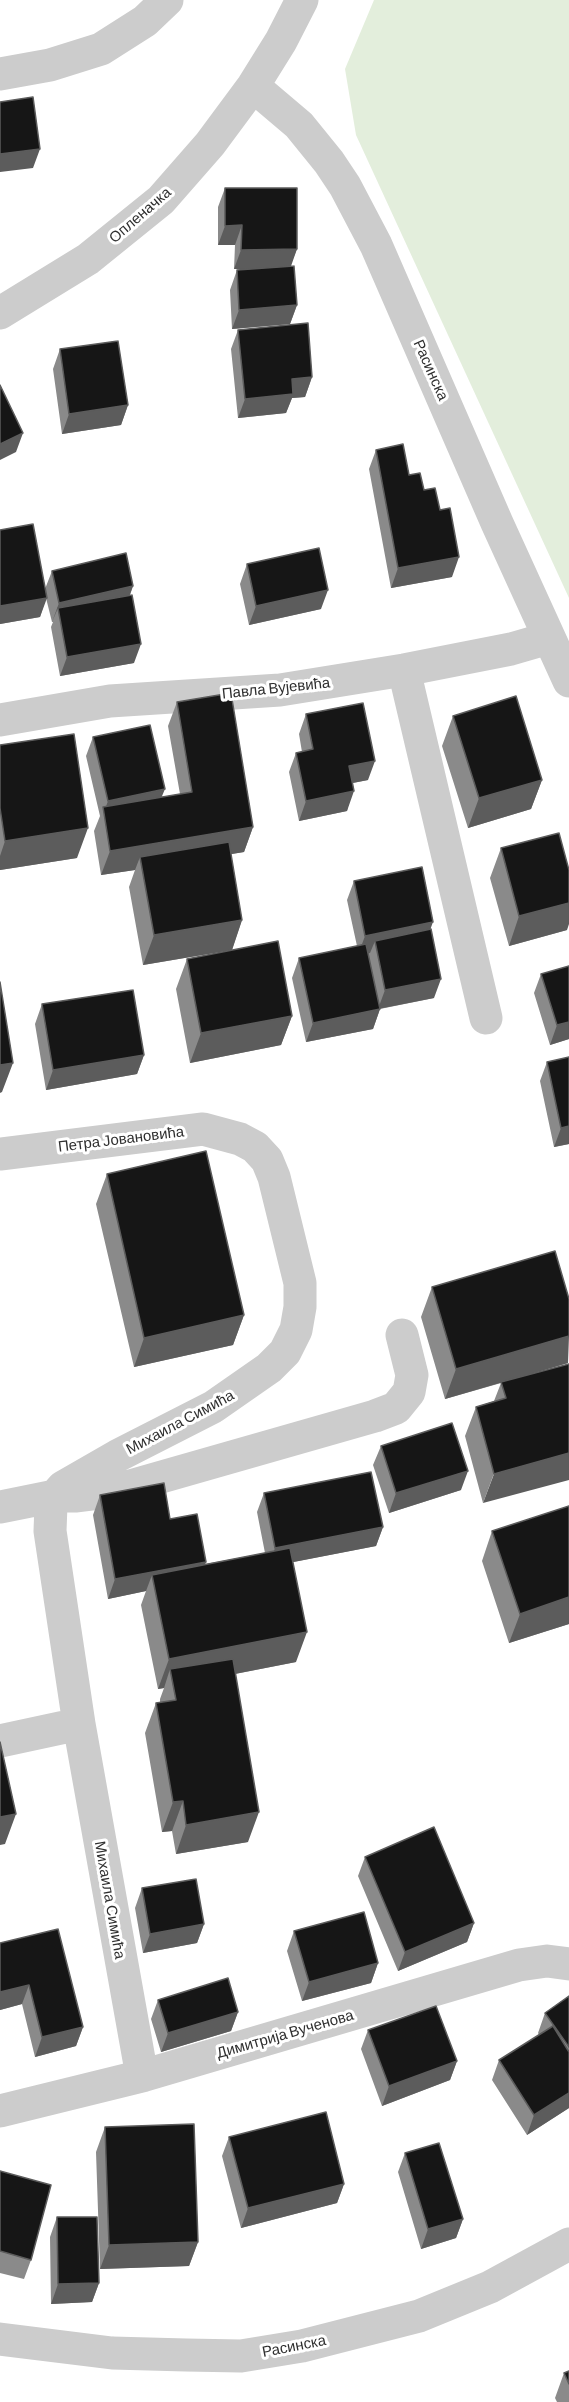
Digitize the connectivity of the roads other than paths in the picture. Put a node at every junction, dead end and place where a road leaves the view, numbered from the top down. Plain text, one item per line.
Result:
1 (167, 0) edge
2 (302, 0) edge
3 (0, 74) edge
4 (253, 86) junction
5 (0, 313) edge
6 (549, 638) junction
7 (404, 670) junction
8 (569, 681) edge
9 (0, 720) edge
10 (486, 1018) dead end
11 (240, 1139) joint
12 (0, 1154) edge
13 (402, 1335) dead end
14 (55, 1496) junction
15 (0, 1507) edge
16 (79, 1724) junction
17 (0, 1741) edge
18 (569, 1964) edge
19 (142, 2076) junction
20 (0, 2111) edge
21 (569, 2244) edge
22 (0, 2339) edge

1 - 3 street
2 - 4 street, Опленачка
4 - 5 street, Опленачка
4 - 6 street, Расинска
6 - 7 street, Павла Вујевића
6 - 8 street, Расинска
7 - 9 street, Павла Вујевића
7 - 10 street
11 - 12 street, Петра Јовановића
11 - 14 street, Михаила Симића
13 - 14 street
14 - 15 street
14 - 16 street, Михаила Симића
16 - 17 street
16 - 19 street, Михаила Симића
18 - 19 street, Димитрија Вученова
19 - 20 street, Димитрија Вученова
21 - 22 street, Расинска

